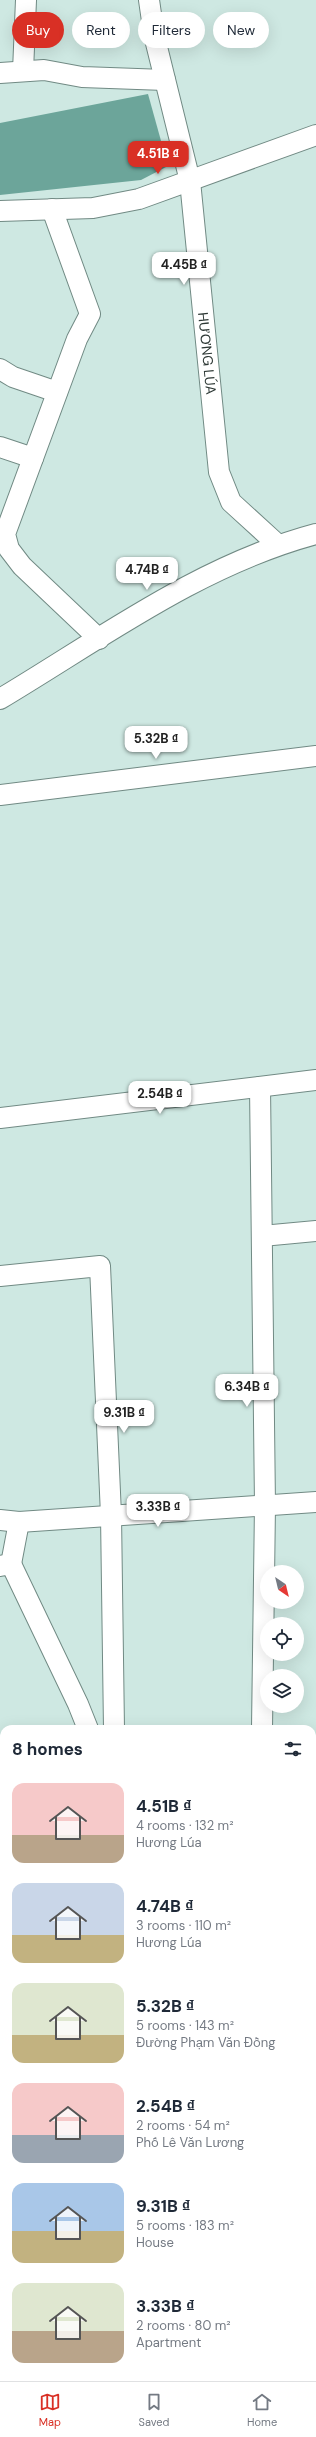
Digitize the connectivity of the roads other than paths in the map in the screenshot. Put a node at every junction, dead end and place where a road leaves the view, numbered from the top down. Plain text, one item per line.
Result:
1 (26, 0) edge
2 (149, 0) edge
3 (24, 71) junction
4 (0, 73) edge
5 (165, 80) junction
6 (316, 135) edge
7 (190, 182) junction
8 (52, 209) junction
9 (0, 211) edge
10 (0, 369) edge
11 (58, 392) junction
12 (0, 447) edge
13 (33, 458) junction
14 (316, 534) edge
15 (277, 544) junction
16 (99, 639) junction
17 (0, 699) edge
18 (316, 756) edge
19 (0, 795) edge
20 (316, 1080) edge
21 (260, 1087) junction
22 (0, 1118) edge
23 (316, 1231) edge
24 (262, 1236) junction
25 (0, 1276) edge
26 (316, 1502) edge
27 (265, 1505) junction
28 (111, 1515) junction
29 (10, 1521) edge
30 (6, 1565) edge
31 (86, 1725) edge
32 (114, 1725) edge
33 (262, 1725) edge

1 - 3 street
2 - 5 street, HƯƠNG LÚA
3 - 4 street
3 - 5 street
5 - 7 street, HƯƠNG LÚA
6 - 7 street
7 - 8 street
7 - 15 street, HƯƠNG LÚA
8 - 9 street
8 - 11 street
10 - 11 street
11 - 13 street
12 - 13 street
13 - 16 street
14 - 15 street
15 - 16 street
16 - 17 street
18 - 19 street
20 - 21 street
21 - 22 street
21 - 24 street
23 - 24 street
24 - 27 street
25 - 28 street
26 - 27 street
27 - 28 street
27 - 33 street
28 - 29 street
28 - 32 street
29 - 30 street
30 - 31 street

